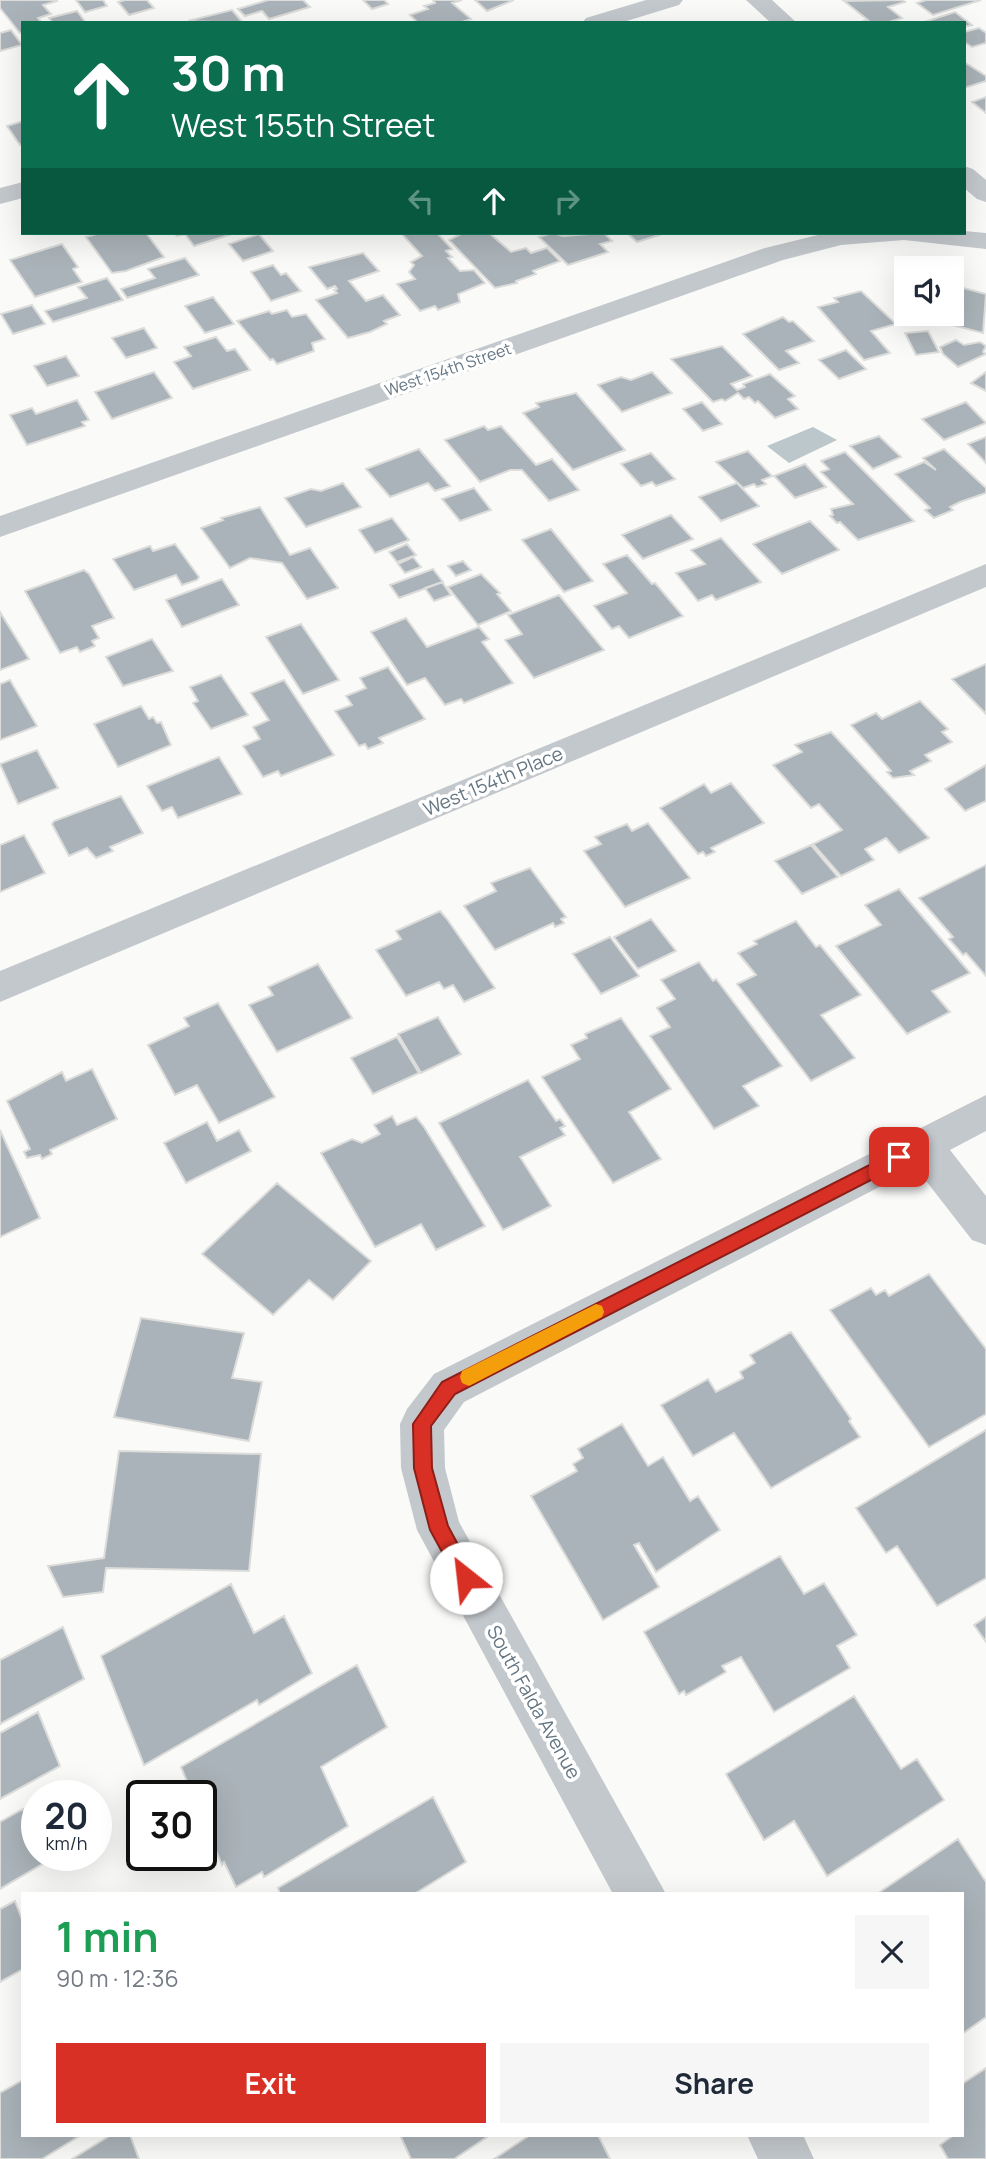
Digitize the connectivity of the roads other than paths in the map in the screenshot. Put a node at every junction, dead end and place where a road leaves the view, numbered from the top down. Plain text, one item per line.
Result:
1 (671, 0) edge
2 (758, 0) edge
3 (601, 21) edge
4 (783, 21) edge
5 (966, 176) edge
6 (21, 191) edge
7 (986, 194) edge
8 (0, 196) edge
9 (871, 235) edge
10 (927, 235) edge
11 (986, 241) edge
12 (0, 527) edge
13 (986, 575) edge
14 (0, 988) edge
15 (986, 1112) edge
16 (922, 1145) junction
17 (986, 1227) edge
18 (639, 1892) edge
19 (775, 2137) edge
20 (787, 2159) edge

1 - 3 street
2 - 4 street
5 - 7 street
6 - 8 street
9 - 12 street, West 154th Street
10 - 11 street
13 - 14 street, West 154th Place
15 - 16 street, South Falda Avenue
16 - 17 street
16 - 18 street, South Falda Avenue
19 - 20 street

